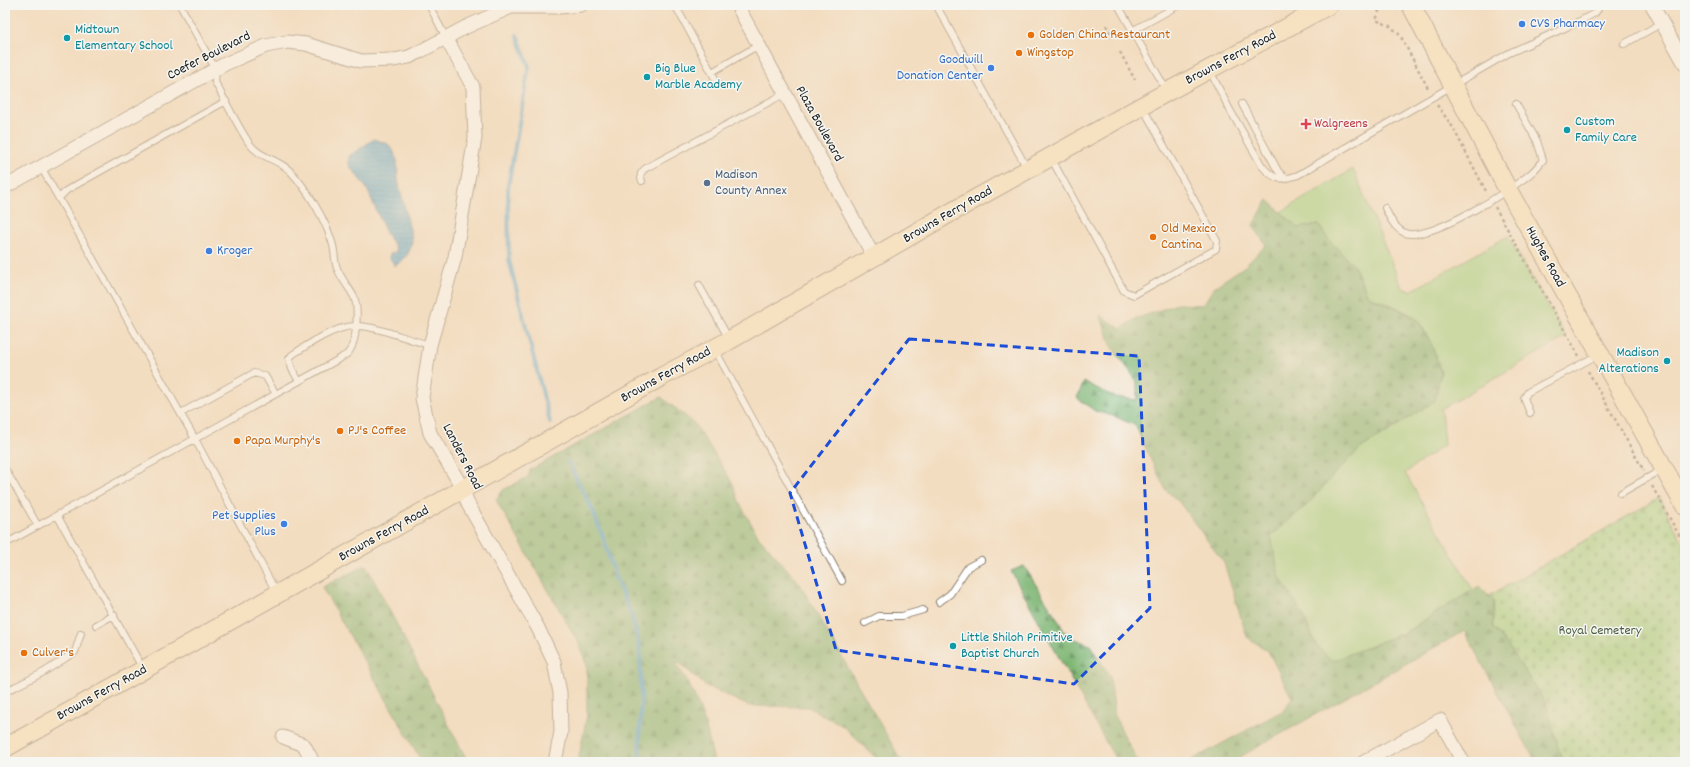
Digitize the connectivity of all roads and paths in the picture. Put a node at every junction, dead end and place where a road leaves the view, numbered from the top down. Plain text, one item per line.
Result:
1 (180, 5) edge
2 (429, 5) edge
3 (581, 5) edge
4 (675, 5) edge
5 (737, 5) edge
6 (936, 5) edge
7 (1118, 5) edge
8 (1179, 5) edge
9 (1329, 5) edge
10 (1375, 5) edge
11 (1411, 5) edge
12 (1601, 5) edge
13 (1652, 5) edge
14 (1662, 23) junction
15 (1106, 25) dead end
16 (1132, 31) junction
17 (446, 38) junction
18 (1113, 38) dead end
19 (1624, 44) dead end
20 (758, 45) junction
21 (1120, 52) dead end
22 (1685, 64) edge
23 (216, 70) junction
24 (1209, 70) junction
25 (712, 72) junction
26 (1135, 80) dead end
27 (718, 84) dead end
28 (1454, 84) junction
29 (1428, 88) dead end
30 (1168, 92) junction
31 (784, 94) junction
32 (226, 101) junction
33 (1242, 104) dead end
34 (1516, 104) dead end
35 (1142, 107) junction
36 (1440, 110) dead end
37 (1050, 157) junction
38 (41, 167) junction
39 (1028, 170) junction
40 (1286, 179) junction
41 (642, 180) dead end
42 (5, 187) edge
43 (1508, 190) junction
44 (1488, 196) dead end
45 (58, 198) junction
46 (1494, 205) dead end
47 (1385, 208) dead end
48 (874, 257) junction
49 (699, 285) dead end
50 (356, 326) junction
51 (730, 340) junction
52 (430, 345) junction
53 (1574, 348) dead end
54 (714, 349) junction
55 (1600, 354) junction
56 (1593, 379) dead end
57 (299, 381) junction
58 (276, 394) junction
59 (181, 413) junction
60 (1530, 413) dead end
61 (195, 438) junction
62 (1664, 468) junction
63 (5, 469) edge
64 (1644, 471) dead end
65 (463, 489) junction
66 (1654, 490) dead end
67 (1621, 493) dead end
68 (1685, 506) edge
69 (57, 515) junction
70 (38, 526) junction
71 (5, 544) edge
72 (1685, 546) edge
73 (981, 560) dead end
74 (842, 581) dead end
75 (277, 595) junction
76 (939, 602) dead end
77 (923, 610) dead end
78 (114, 615) junction
79 (865, 623) dead end
80 (96, 625) dead end
81 (81, 633) dead end
82 (143, 670) junction
83 (5, 692) edge
84 (283, 737) dead end
85 (5, 748) edge
86 (313, 762) edge
87 (555, 762) edge
88 (1364, 762) edge
89 (1463, 762) edge

1 - 23 lane
2 - 17 lane
3 - 17 street, Coefer Boulevard
4 - 25 lane
5 - 20 street, Plaza Boulevard
6 - 39 lane
7 - 16 lane
8 - 16 lane
9 - 24 main road, Browns Ferry Road
10 - 29 path
11 - 28 main road, Hughes Road
12 - 28 lane
13 - 14 street
14 - 19 lane
14 - 22 street
15 - 18 path
16 - 30 lane
17 - 23 street, Coefer Boulevard
17 - 52 street, Landers Road
20 - 25 lane
20 - 31 street, Plaza Boulevard
21 - 26 path
23 - 32 lane
23 - 38 street, Coefer Boulevard
24 - 30 main road, Browns Ferry Road
24 - 40 lane
25 - 27 lane
28 - 40 lane
28 - 43 main road, Hughes Road
30 - 35 main road, Browns Ferry Road
31 - 41 lane
31 - 48 street, Plaza Boulevard
32 - 45 lane
32 - 50 lane
33 - 40 lane
34 - 43 lane
35 - 37 main road, Browns Ferry Road
35 - 37 lane
36 - 44 path
37 - 39 main road, Browns Ferry Road
38 - 42 street, Coefer Boulevard
38 - 45 lane
39 - 48 main road, Browns Ferry Road
43 - 47 lane
43 - 55 main road, Hughes Road
45 - 59 lane
46 - 53 path
48 - 51 main road, Browns Ferry Road
49 - 51 lane
50 - 52 lane
50 - 57 lane
50 - 57 lane
51 - 54 main road, Browns Ferry Road
52 - 65 street, Landers Road
54 - 65 main road, Browns Ferry Road
54 - 74 lane
55 - 60 lane
55 - 62 main road, Hughes Road
56 - 64 path
57 - 58 lane
58 - 59 lane
58 - 61 lane
59 - 61 lane
61 - 69 lane
61 - 75 lane
62 - 67 lane
62 - 68 main road, Hughes Road
63 - 70 lane
65 - 75 main road, Browns Ferry Road
65 - 87 street, Landers Road
66 - 72 path
69 - 70 lane
69 - 78 lane
70 - 71 lane
73 - 76 lane
75 - 82 main road, Browns Ferry Road
77 - 79 lane
78 - 80 lane
78 - 82 lane
81 - 83 lane
82 - 85 main road, Browns Ferry Road
84 - 86 street
88 - 89 street

